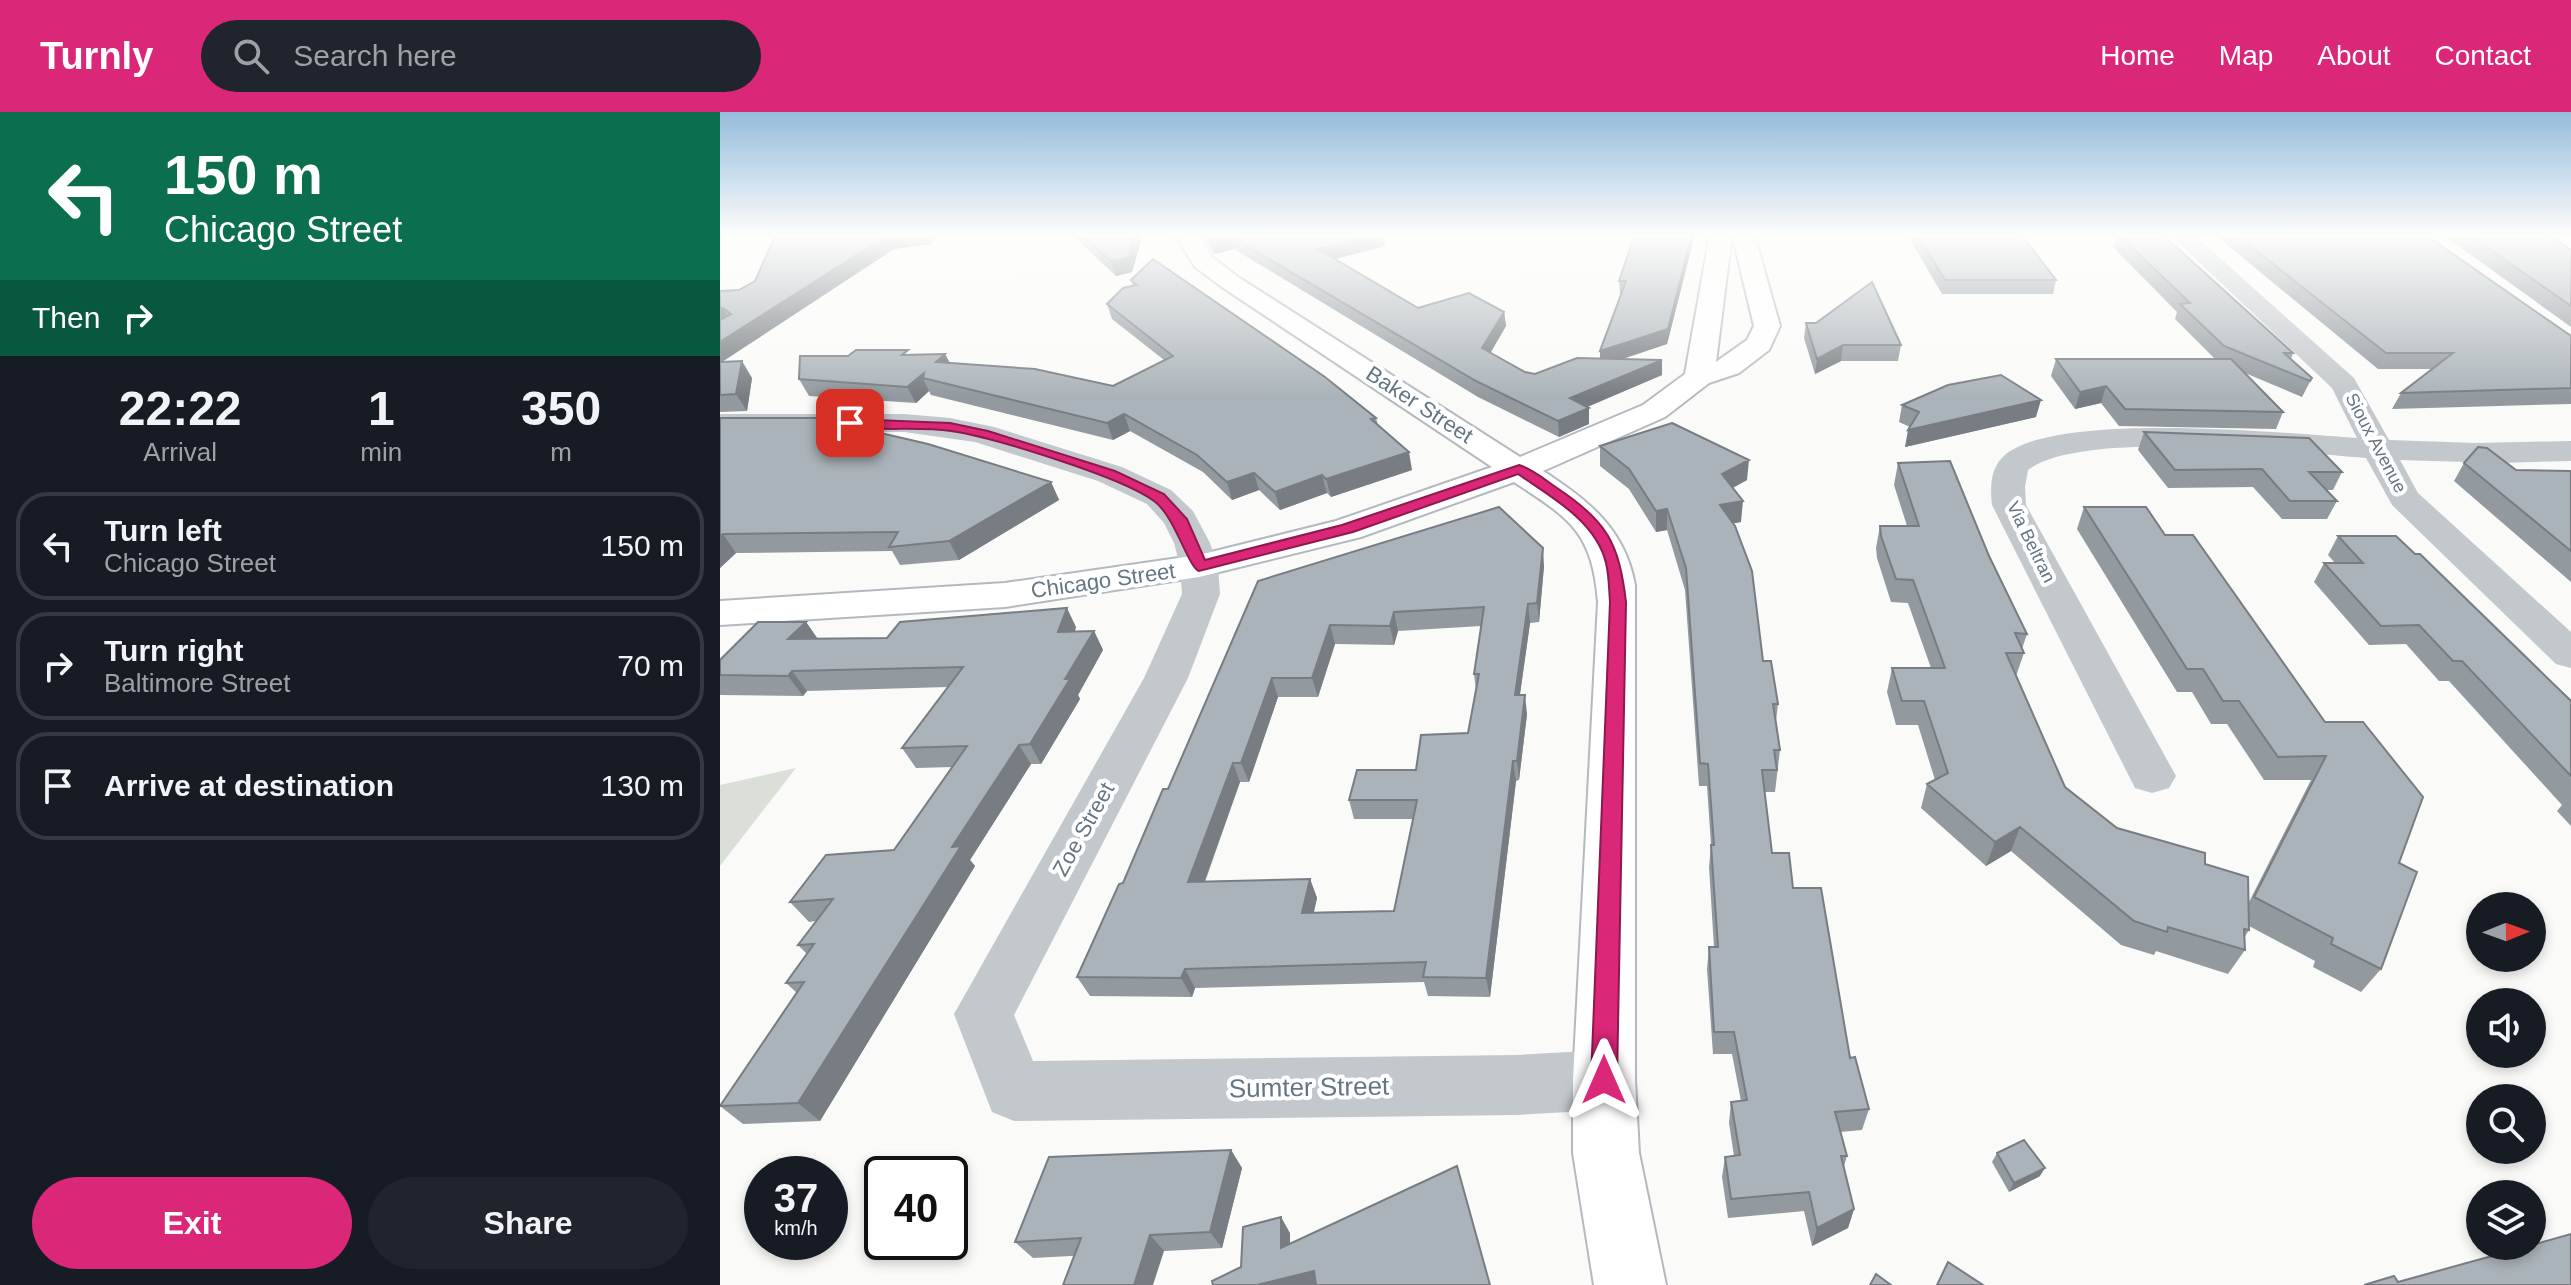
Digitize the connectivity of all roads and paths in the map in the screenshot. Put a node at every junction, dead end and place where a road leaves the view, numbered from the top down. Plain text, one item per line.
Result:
1 (1240, 289) edge
2 (1715, 289) edge
3 (1757, 289) edge
4 (2240, 289) edge
5 (1699, 377) junction
6 (720, 423) edge
7 (2381, 449) junction
8 (2571, 451) edge
9 (1519, 469) junction
10 (1199, 566) junction
11 (720, 613) edge
12 (2571, 655) edge
13 (2152, 776) dead end
14 (1604, 1080) junction
15 (1014, 1091) joint
16 (1630, 1285) edge

1 - 9 street, Baker Street
2 - 5 street
3 - 5 street, Chicago Street
4 - 7 street, Sioux Avenue
5 - 9 street, Chicago Street
6 - 10 street
7 - 8 street, Via Beltran
7 - 12 street, Sioux Avenue
7 - 13 street, Via Beltran
9 - 10 street, Chicago Street
9 - 14 street, Baker Street
10 - 11 street, Chicago Street
10 - 15 street, Zoe Street
14 - 15 street, Sumter Street
14 - 16 street, Baker Street

